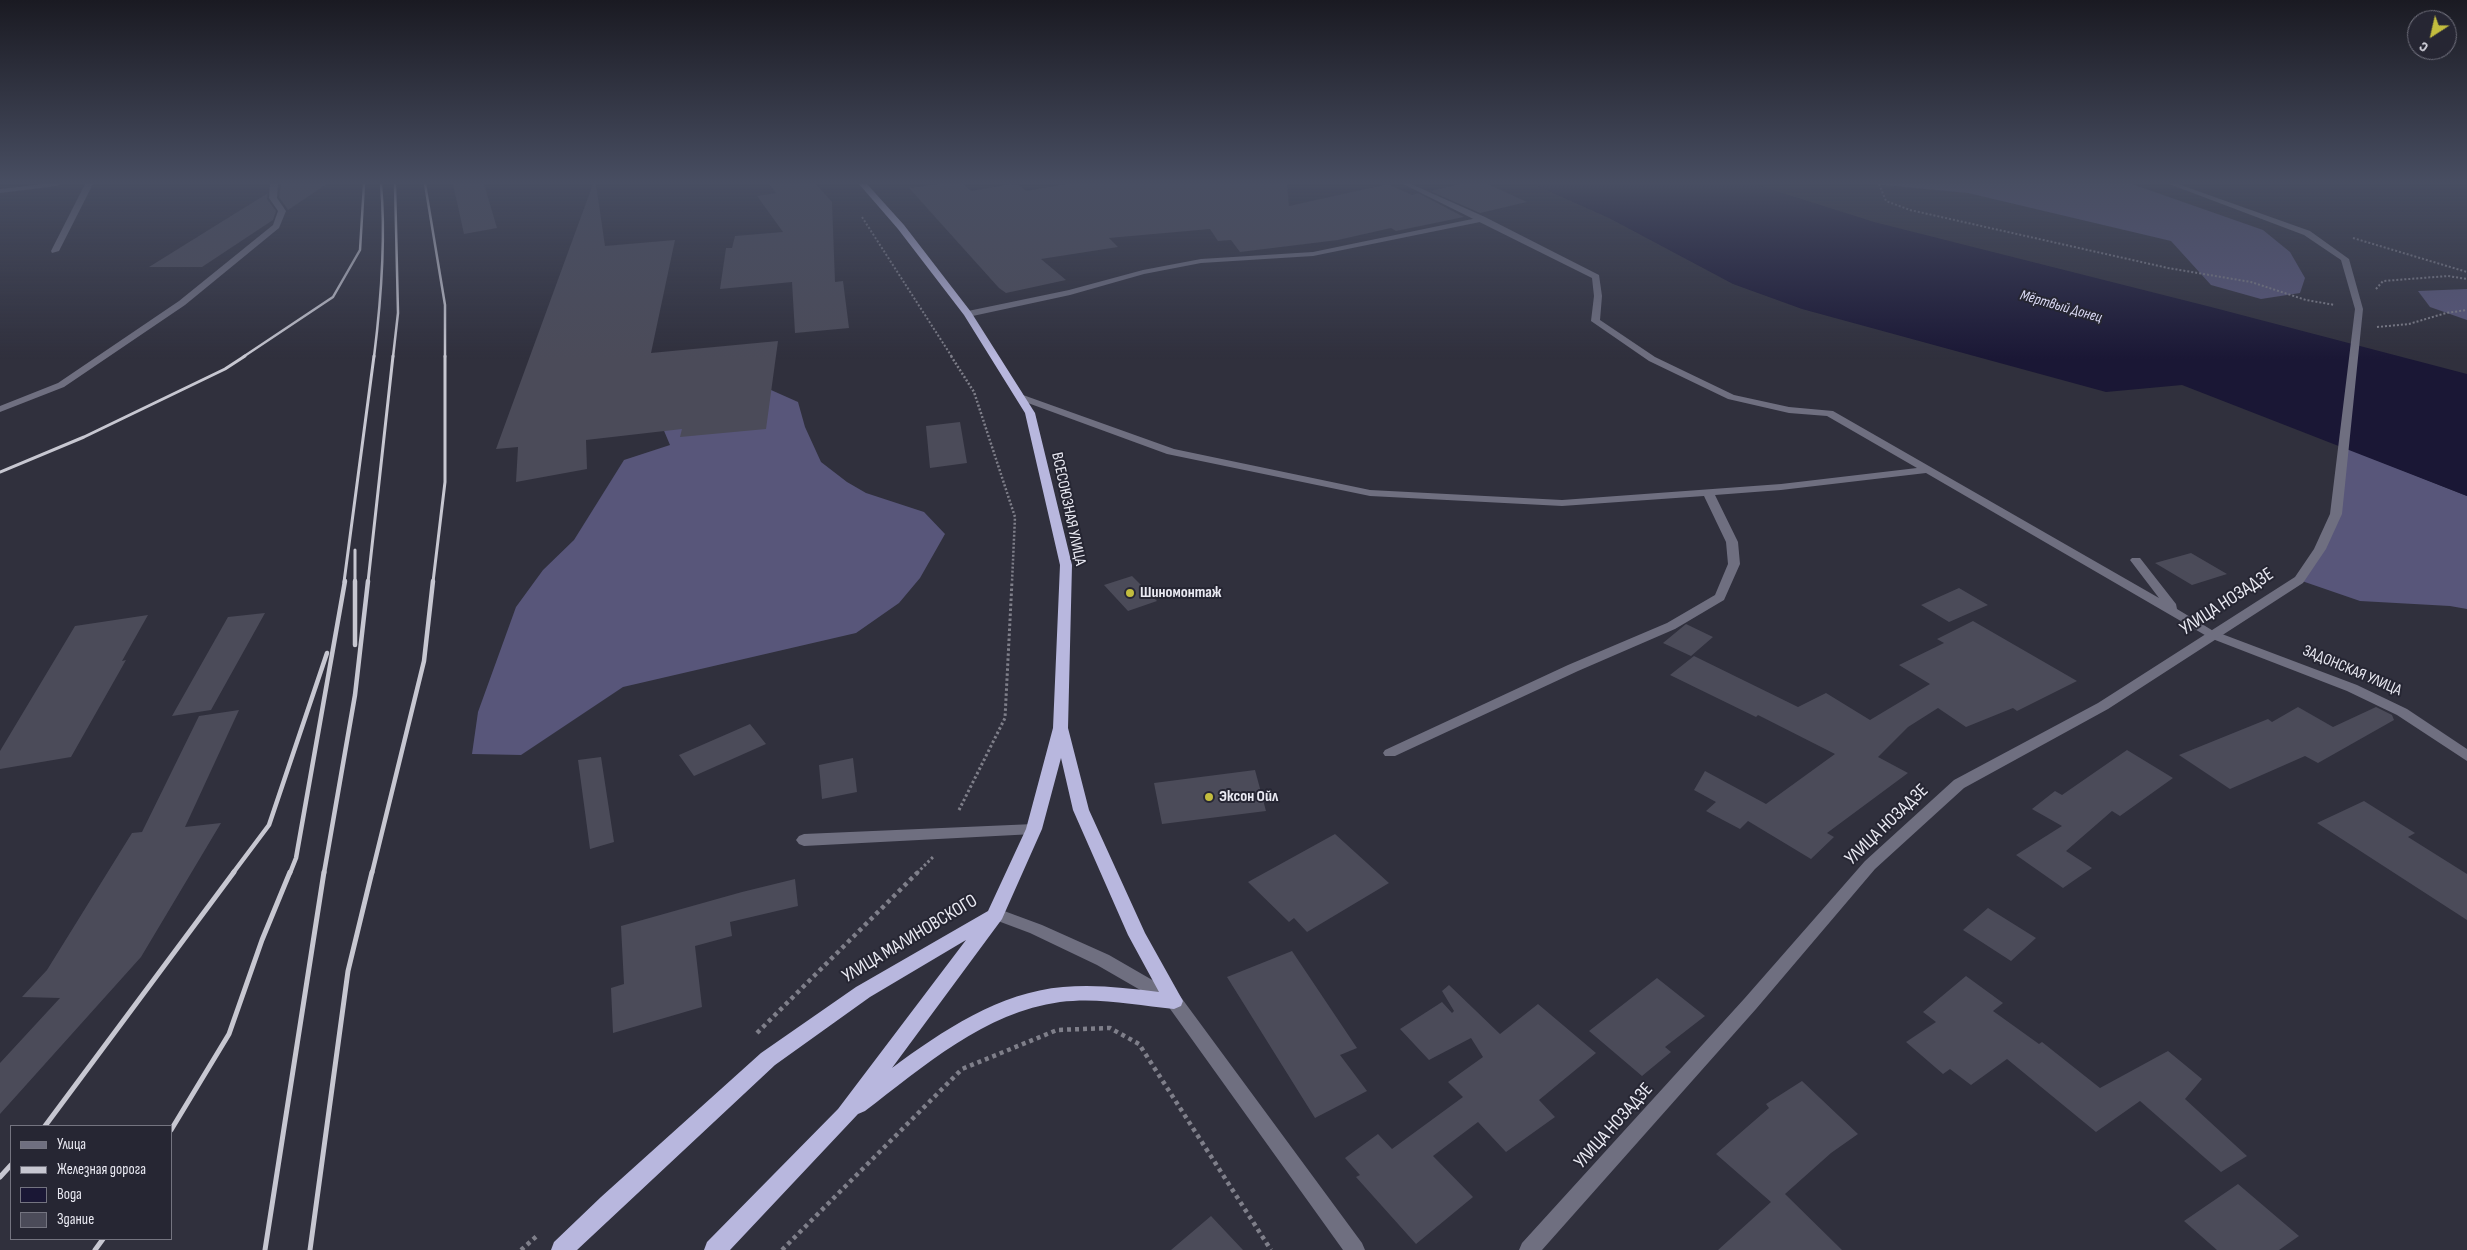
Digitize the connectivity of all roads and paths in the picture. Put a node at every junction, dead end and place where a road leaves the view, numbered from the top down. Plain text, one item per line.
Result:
1 (59, 242) edge
2 (256, 242) edge
3 (879, 242) edge
4 (912, 242) edge
5 (1370, 242) edge
6 (1527, 242) edge
7 (2054, 242) edge
8 (2321, 242) edge
9 (55, 251) dead end
10 (2350, 275) junction
11 (2467, 279) edge
12 (2359, 308) junction
13 (2467, 310) edge
14 (968, 314) junction
15 (2357, 329) junction
16 (1020, 398) junction
17 (0, 409) edge
18 (1928, 470) junction
19 (1708, 492) junction
20 (2136, 560) dead end
21 (2177, 613) junction
22 (2214, 635) junction
23 (1061, 728) junction
24 (1390, 753) dead end
25 (2467, 756) edge
26 (958, 810) dead end
27 (1034, 830) junction
28 (804, 840) dead end
29 (996, 914) junction
30 (1174, 1001) junction
31 (845, 1115) junction
32 (562, 1250) edge
33 (715, 1250) edge
34 (782, 1250) edge
35 (1271, 1250) edge
36 (1355, 1250) edge
37 (1529, 1250) edge

1 - 9 street
2 - 17 street
3 - 26 path
4 - 14 highway, ВСЕСОЮЗНАЯ УЛИЦА
5 - 14 street
6 - 18 street, ЗАДОНСКАЯ УЛИЦА
7 - 10 path
8 - 10 street
10 - 12 street
11 - 12 path
12 - 15 street, УЛИЦА НОЗАДЗЕ
13 - 15 path
14 - 16 highway, ВСЕСОЮЗНАЯ УЛИЦА
15 - 22 street, УЛИЦА НОЗАДЗЕ
16 - 19 street
16 - 23 highway, ВСЕСОЮЗНАЯ УЛИЦА
18 - 19 street
18 - 21 street, ЗАДОНСКАЯ УЛИЦА
19 - 24 street
20 - 21 street
21 - 22 street, ЗАДОНСКАЯ УЛИЦА
22 - 25 street, ЗАДОНСКАЯ УЛИЦА
22 - 37 street, УЛИЦА НОЗАДЗЕ
23 - 27 highway, ВСЕСОЮЗНАЯ УЛИЦА
23 - 30 highway
27 - 28 street
27 - 29 highway, ВСЕСОЮЗНАЯ УЛИЦА
29 - 30 street
29 - 31 highway, УЛИЦА МАЛИНОВСКОГО
29 - 32 highway, УЛИЦА МАЛИНОВСКОГО
30 - 31 highway
30 - 36 street
31 - 33 highway, УЛИЦА МАЛИНОВСКОГО
34 - 35 path

